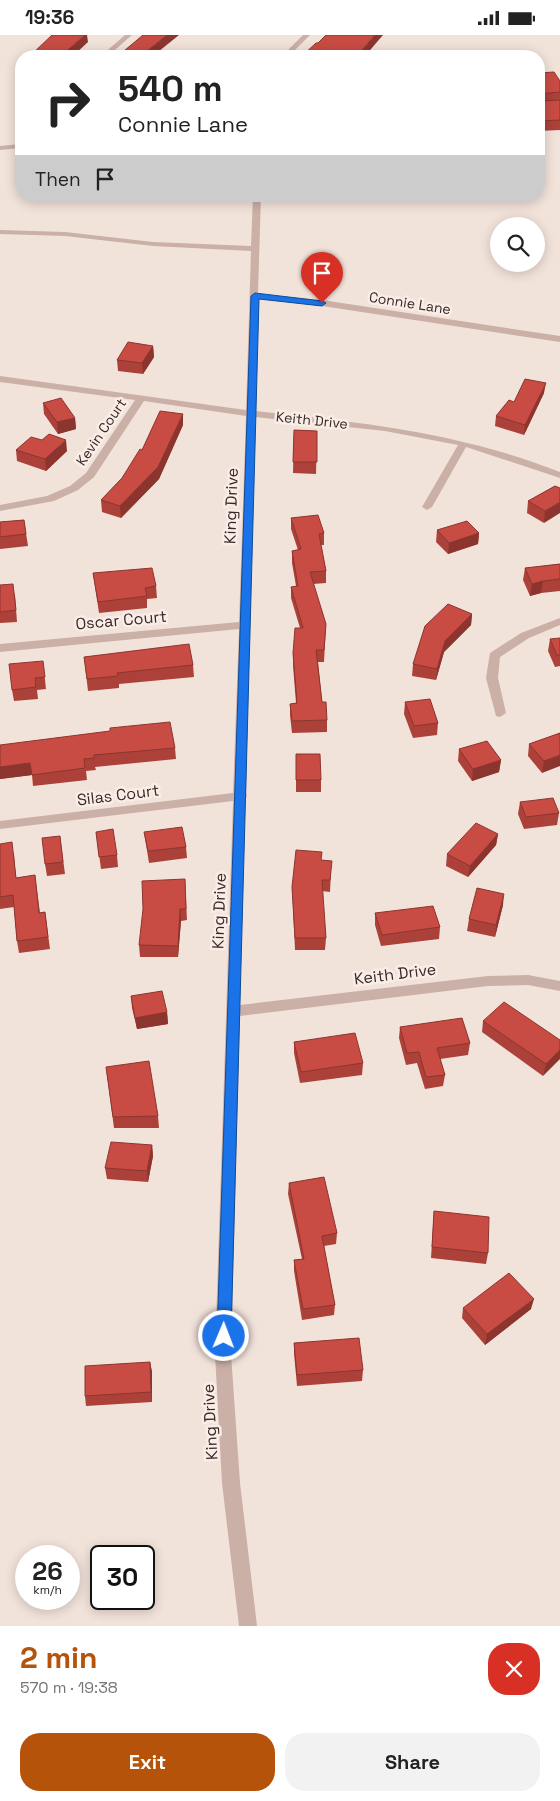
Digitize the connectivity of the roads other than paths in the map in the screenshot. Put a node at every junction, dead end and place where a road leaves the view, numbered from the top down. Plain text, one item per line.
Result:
1 (129, 35) edge
2 (307, 35) edge
3 (111, 50) edge
4 (291, 50) edge
5 (15, 147) edge
6 (0, 148) edge
7 (257, 202) edge
8 (0, 232) edge
9 (256, 249) junction
10 (255, 296) junction
11 (560, 339) edge
12 (0, 379) edge
13 (141, 398) junction
14 (252, 414) junction
15 (463, 444) junction
16 (560, 475) edge
17 (427, 507) dead end
18 (0, 508) edge
19 (560, 621) edge
20 (245, 625) junction
21 (0, 648) edge
22 (500, 713) dead end
23 (241, 796) junction
24 (0, 825) edge
25 (560, 986) edge
26 (234, 1011) junction
27 (248, 1626) edge

1 - 3 street
2 - 4 street
5 - 6 street
7 - 9 street, King Drive
8 - 9 street
9 - 10 street, King Drive
10 - 11 street, Connie Lane
10 - 14 street, King Drive
12 - 13 street, Keith Drive
13 - 14 street, Keith Drive
13 - 18 street, Kevin Court
14 - 15 street, Keith Drive
14 - 20 street, King Drive
15 - 16 street, Keith Drive
15 - 17 street
19 - 22 street
20 - 21 street, Oscar Court
20 - 23 street, King Drive
23 - 24 street, Silas Court
23 - 26 street, King Drive
25 - 26 street, Keith Drive
26 - 27 street, King Drive

